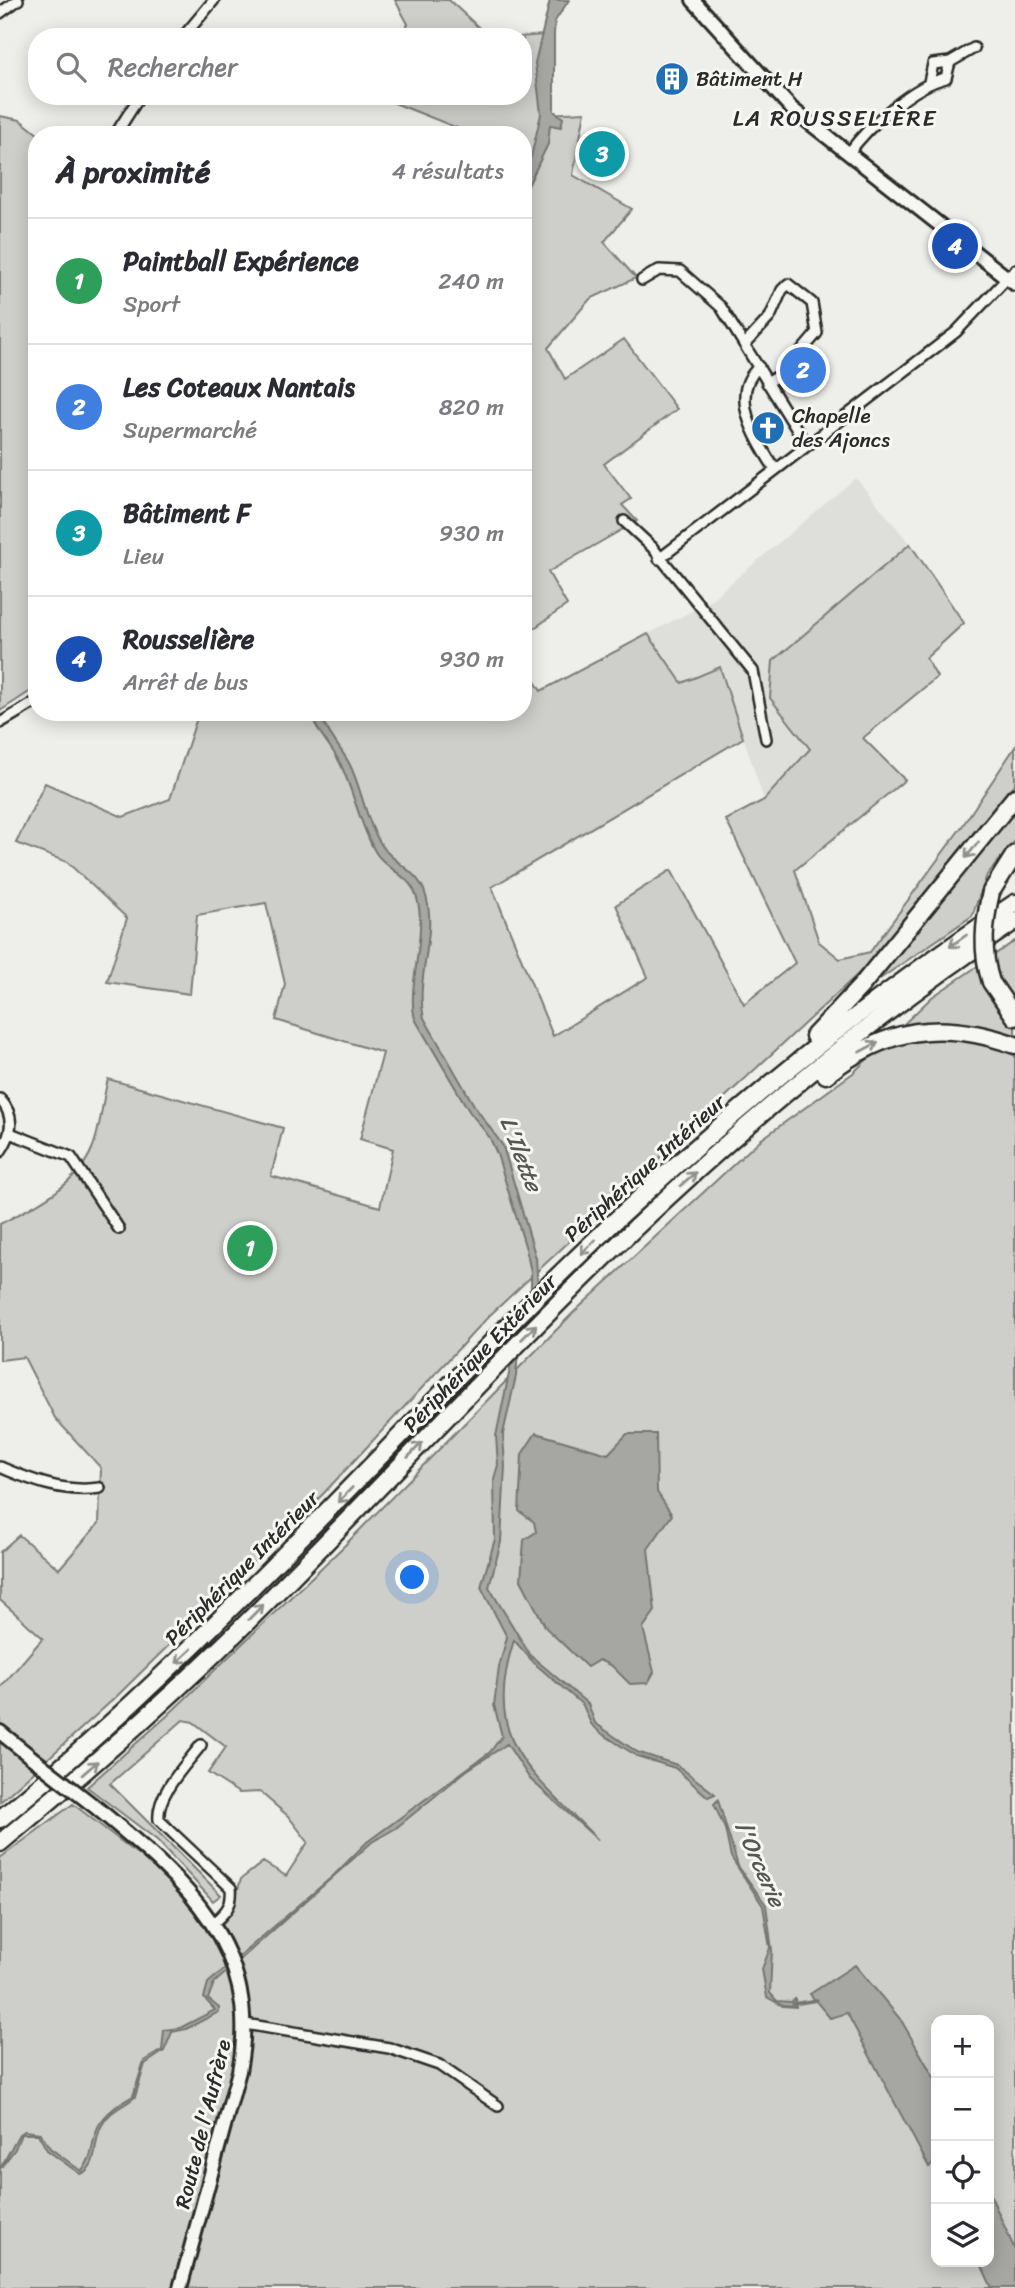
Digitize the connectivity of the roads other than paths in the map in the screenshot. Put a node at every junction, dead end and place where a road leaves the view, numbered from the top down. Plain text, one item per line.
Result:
1 (18, 0) edge
2 (214, 0) edge
3 (693, 0) edge
4 (0, 13) edge
5 (191, 28) edge
6 (974, 48) dead end
7 (950, 62) junction
8 (929, 82) junction
9 (134, 105) edge
10 (121, 126) edge
11 (849, 153) junction
12 (1012, 277) edge
13 (642, 280) dead end
14 (746, 343) junction
15 (759, 366) junction
16 (768, 383) junction
17 (807, 446) junction
18 (775, 469) junction
19 (624, 521) dead end
20 (659, 559) junction
21 (28, 706) edge
22 (0, 723) edge
23 (766, 739) dead end
24 (1015, 797) edge
25 (1015, 854) edge
26 (1015, 903) edge
27 (1015, 920) edge
28 (1015, 1017) edge
29 (1015, 1045) edge
30 (789, 1092) junction
31 (0, 1099) edge
32 (748, 1102) junction
33 (10, 1133) junction
34 (0, 1152) edge
35 (119, 1229) dead end
36 (0, 1467) edge
37 (100, 1488) dead end
38 (0, 1732) edge
39 (201, 1745) dead end
40 (0, 1819) edge
41 (0, 1843) edge
42 (212, 1924) junction
43 (245, 2024) junction
44 (498, 2106) dead end
45 (180, 2288) edge

1 - 4 street
2 - 5 street
3 - 11 street
6 - 7 street
7 - 8 street
7 - 8 street
8 - 11 street
9 - 10 street
11 - 12 street
12 - 17 street
13 - 14 street
14 - 15 street
14 - 16 street
15 - 16 street
15 - 18 street
16 - 17 street
17 - 18 street
18 - 20 street
19 - 20 street
20 - 23 street
21 - 22 street
24 -> 32 highway
25 - 28 highway, bridge
26 -> 32 highway, Périphérique Intérieur
27 - 30 highway, Périphérique Extérieur
30 -> 29 highway
41 -> 30 highway, Périphérique Extérieur
31 - 33 street
32 -> 40 highway, Périphérique Intérieur
33 - 34 street
33 - 35 street
36 - 37 street
38 - 42 street, Route de l'Aufrère, bridge
39 - 42 street
42 - 43 street, Route de l'Aufrère
43 - 44 street
43 - 45 street, Route de l'Aufrère

